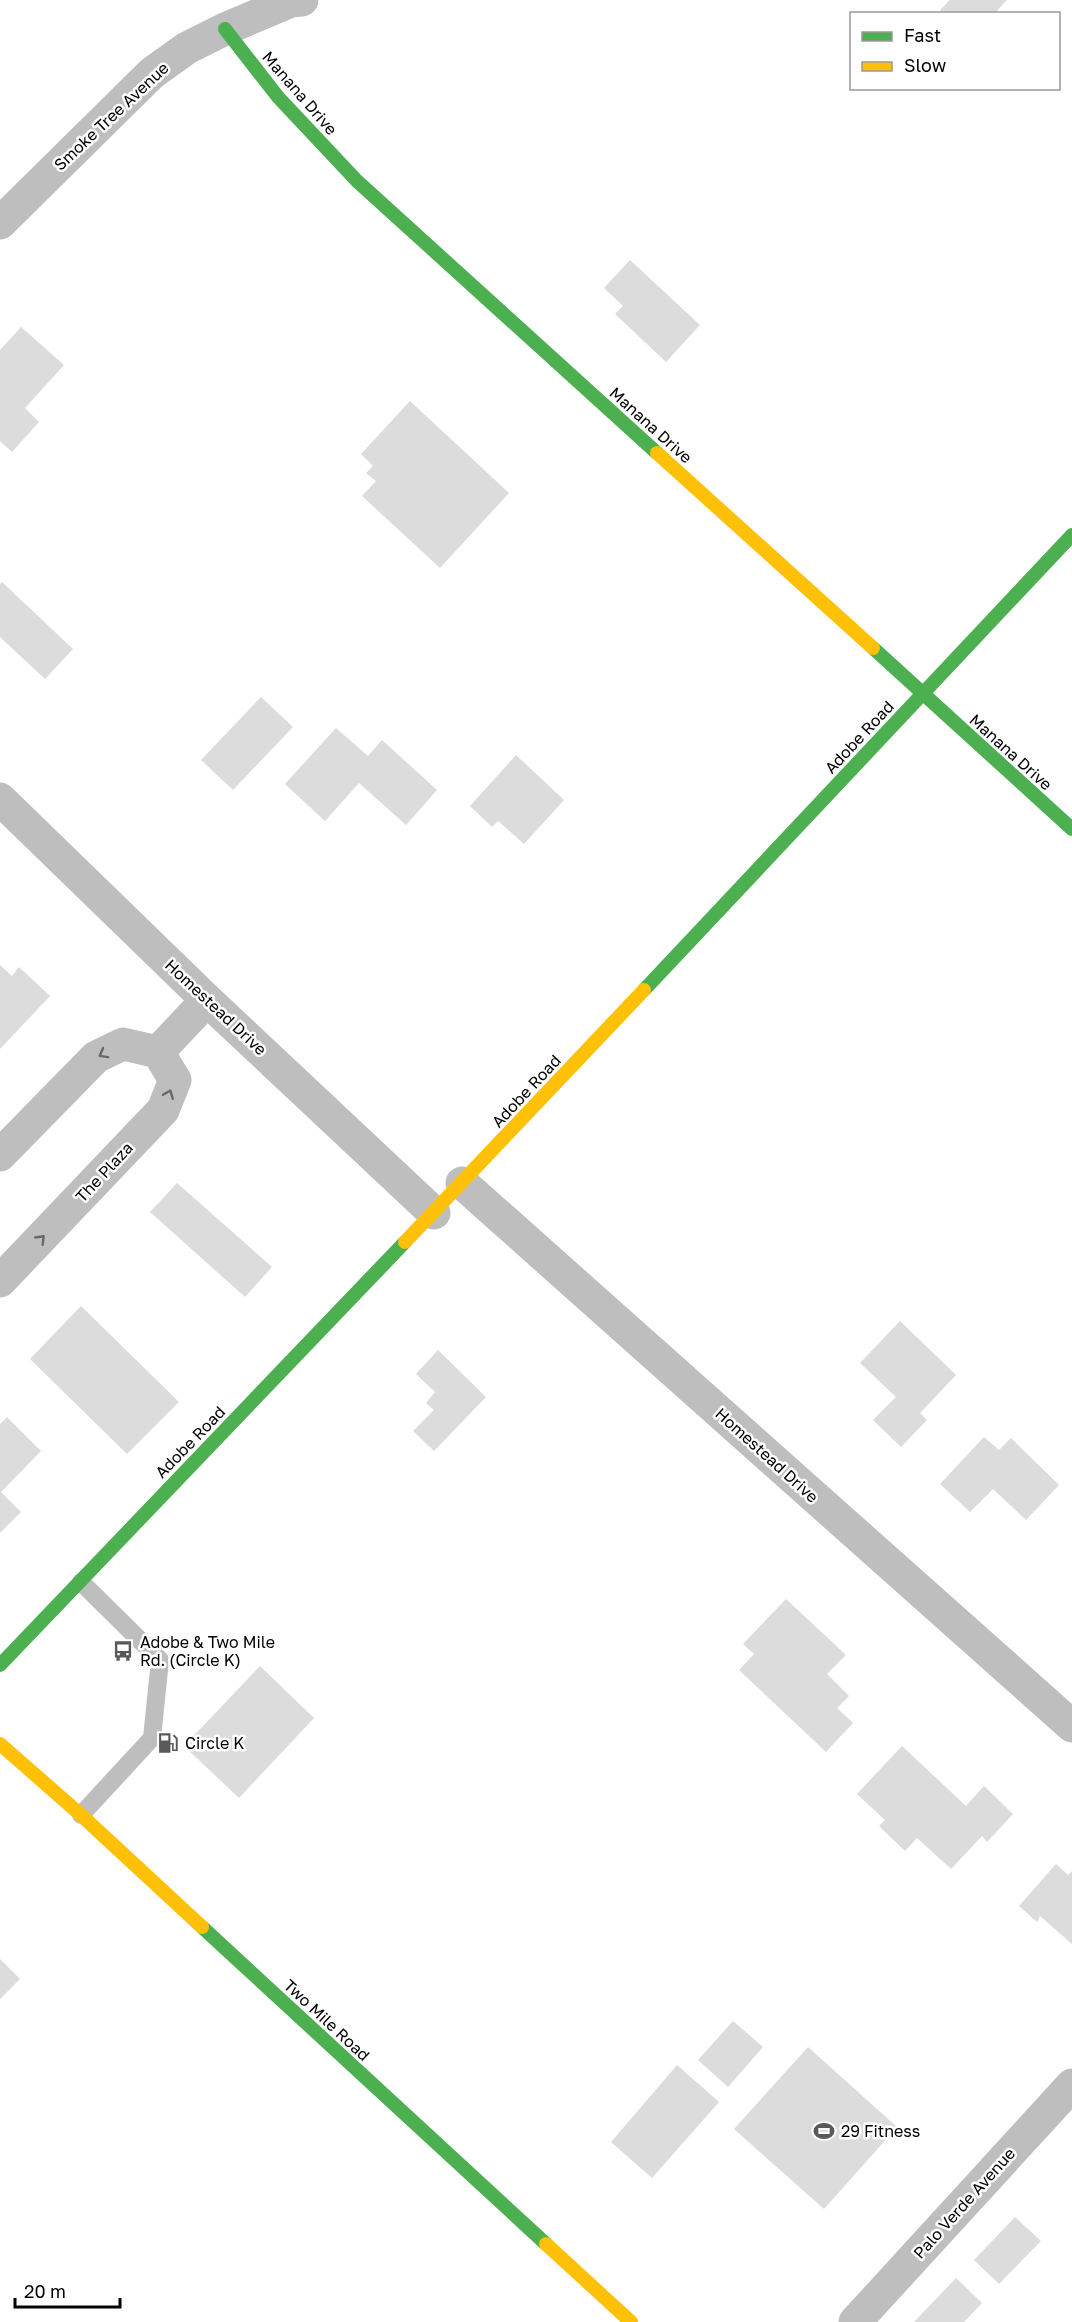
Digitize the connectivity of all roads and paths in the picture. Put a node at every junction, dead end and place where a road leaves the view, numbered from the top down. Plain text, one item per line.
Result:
1 (302, 0) edge
2 (225, 29) junction
3 (0, 223) edge
4 (1072, 535) edge
5 (922, 695) junction
6 (0, 799) edge
7 (1072, 829) edge
8 (207, 1000) junction
9 (158, 1052) junction
10 (0, 1155) edge
11 (462, 1184) junction
12 (434, 1213) junction
13 (0, 1281) edge
14 (81, 1582) junction
15 (0, 1665) edge
16 (1072, 1726) edge
17 (0, 1744) edge
18 (81, 1815) junction
19 (1072, 2085) edge
20 (632, 2322) edge
21 (855, 2322) edge

1 - 2 street, Smoke Tree Avenue
2 - 3 street, Smoke Tree Avenue
2 - 5 street, Manana Drive
4 - 5 street, Adobe Road
5 - 7 street, Manana Drive
5 - 11 street, Adobe Road
6 - 8 street, Homestead Drive
8 - 9 street
8 - 12 street, Homestead Drive
9 -> 10 street
13 -> 9 street, The Plaza
11 - 12 street, Adobe Road
11 - 16 street, Homestead Drive
12 - 14 street, Adobe Road
14 - 15 street, Adobe Road
14 - 18 lane
17 - 18 street, Two Mile Road
18 - 20 street, Two Mile Road
19 - 21 street, Palo Verde Avenue

